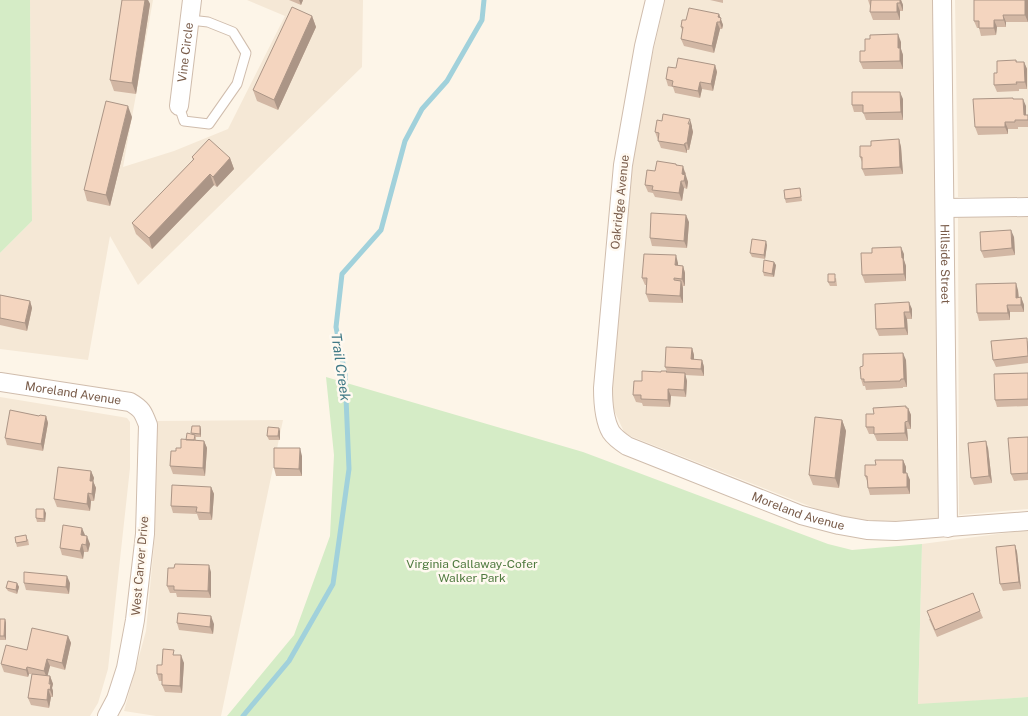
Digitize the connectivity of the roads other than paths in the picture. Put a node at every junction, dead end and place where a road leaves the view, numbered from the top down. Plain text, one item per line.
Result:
1 (192, 0) edge
2 (655, 0) edge
3 (942, 0) edge
4 (190, 20) junction
5 (179, 106) joint
6 (1028, 207) edge
7 (945, 208) junction
8 (0, 382) edge
9 (603, 406) joint
10 (143, 412) joint
11 (1028, 521) edge
12 (948, 528) junction
13 (107, 716) edge

1 - 4 street, Vine Circle
2 - 9 street, Oakridge Avenue
3 - 7 street, Hillside Street
4 - 5 street, Vine Circle
4 - 5 lane
6 - 7 street
7 - 12 street, Hillside Street
8 - 10 street, Moreland Avenue
9 - 12 street, Moreland Avenue
10 - 13 street, West Carver Drive
11 - 12 street, Moreland Avenue

